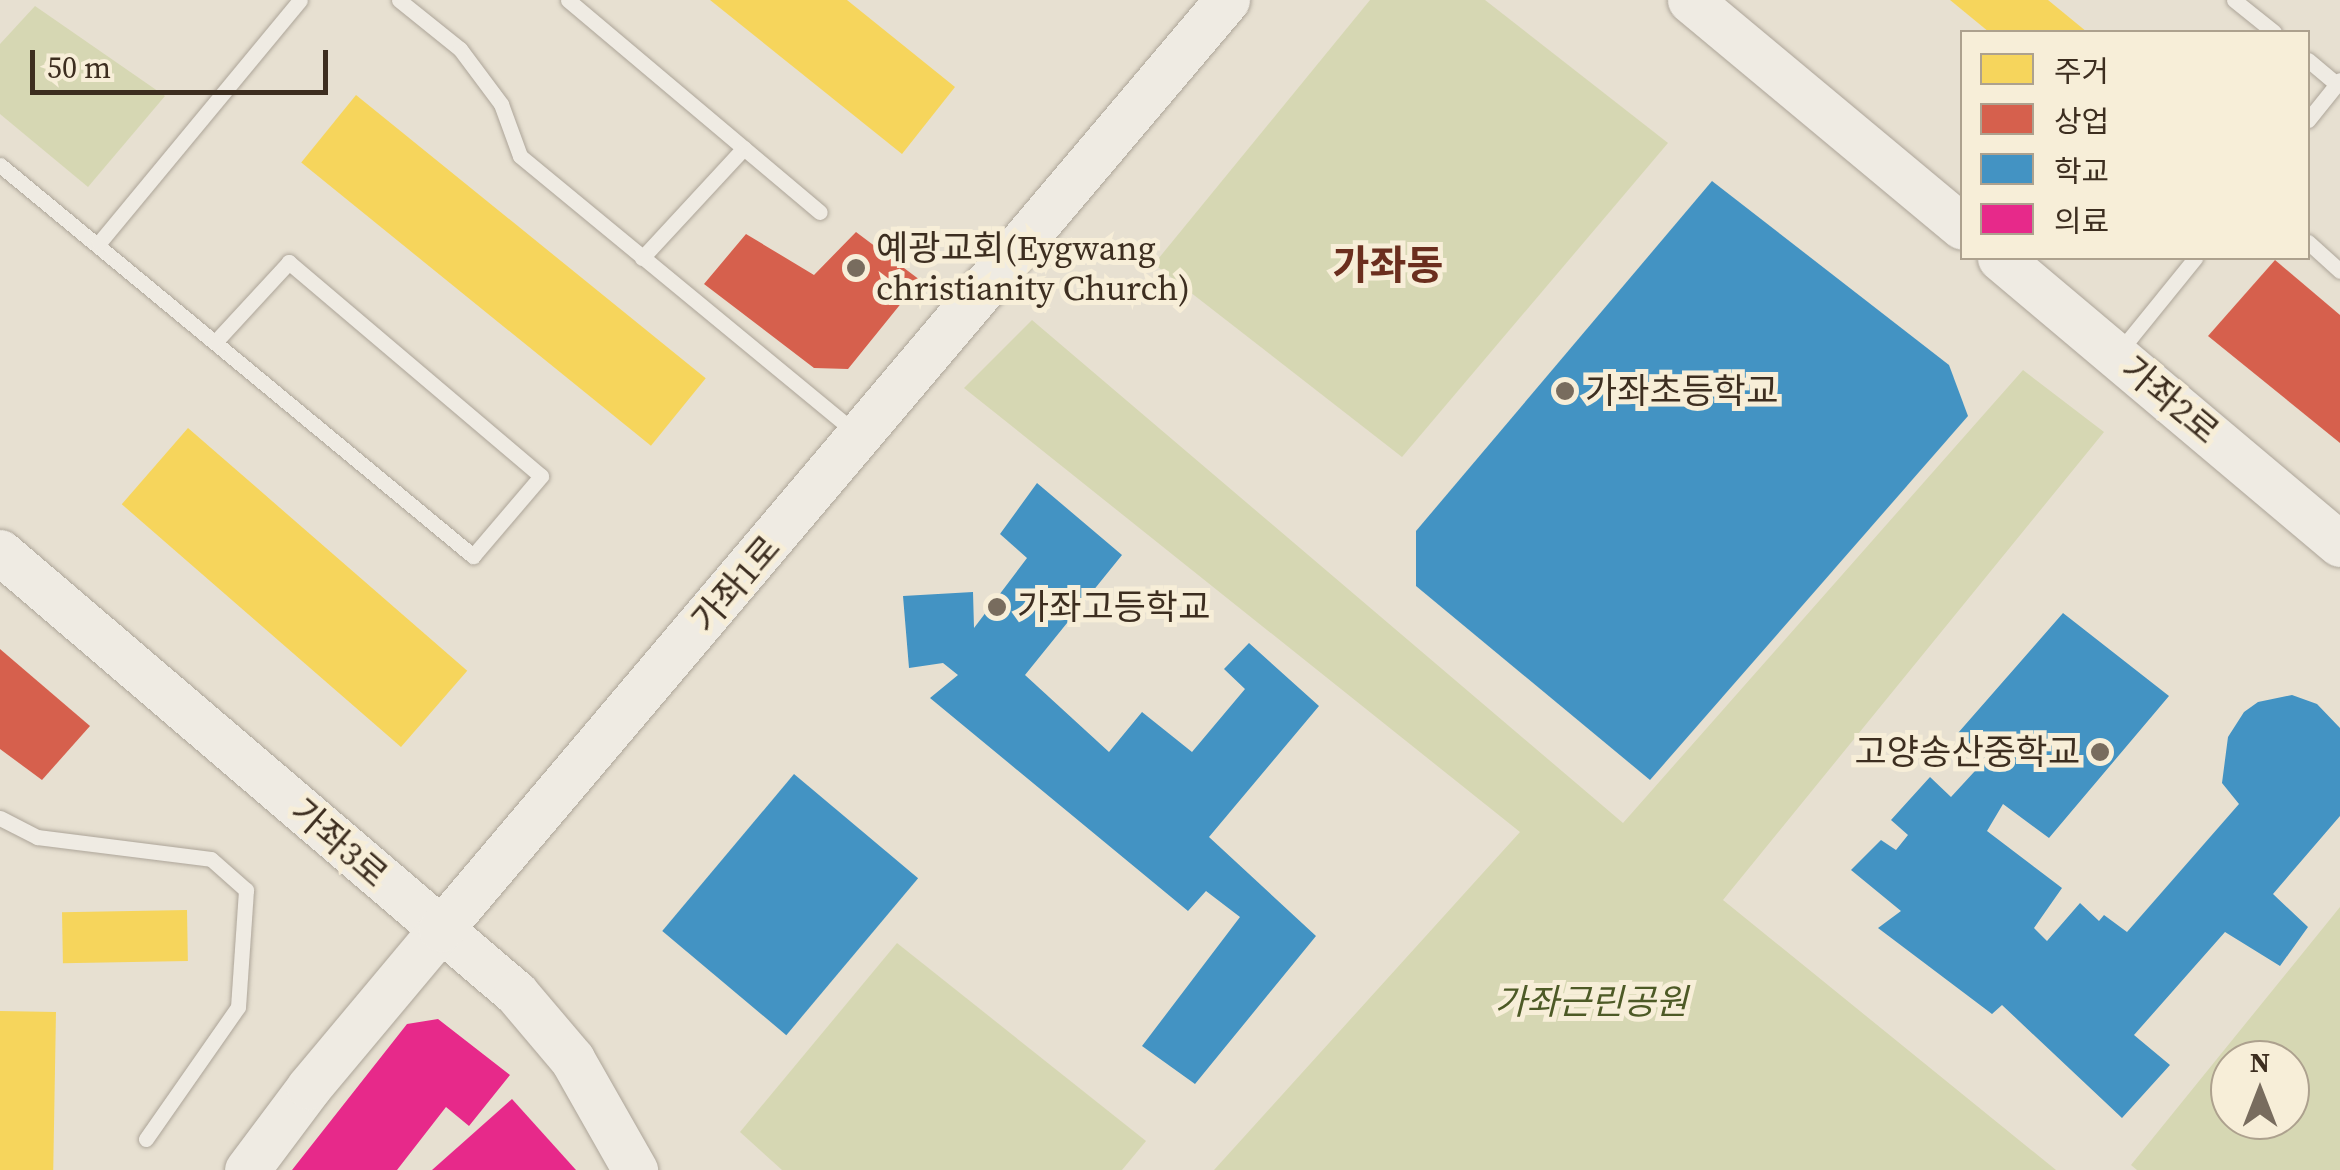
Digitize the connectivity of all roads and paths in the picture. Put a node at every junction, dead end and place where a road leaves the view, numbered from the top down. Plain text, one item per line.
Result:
1 (300, 0) edge
2 (399, 0) edge
3 (568, 0) edge
4 (1228, 0) edge
5 (1690, 0) edge
6 (2234, 0) edge
7 (2272, 30) edge
8 (2310, 61) edge
9 (2338, 82) edge
10 (2310, 117) edge
11 (744, 148) junction
12 (0, 164) edge
13 (820, 212) dead end
14 (1960, 225) edge
15 (99, 243) junction
16 (2310, 244) edge
17 (642, 258) junction
18 (2002, 260) edge
19 (2194, 260) edge
20 (2340, 271) edge
21 (216, 342) junction
22 (2117, 355) junction
23 (861, 438) junction
24 (2340, 544) edge
25 (3, 560) edge
26 (0, 818) edge
27 (440, 929) junction
28 (146, 1139) dead end
29 (247, 1170) edge
30 (635, 1170) edge

1 - 15 lane
2 - 17 lane
3 - 11 lane
4 - 23 street, 가좌1로
5 - 14 street
6 - 7 lane
8 - 9 lane
9 - 10 lane
11 - 13 lane
11 - 17 lane
12 - 15 lane
15 - 21 lane
16 - 20 lane
17 - 23 lane
18 - 22 street, 가좌2로
19 - 22 lane
21 - 21 lane
22 - 24 street, 가좌2로
23 - 27 street, 가좌1로
25 - 27 street, 가좌3로
26 - 28 lane
27 - 29 street, 가좌1로
27 - 30 street, 가좌3로

